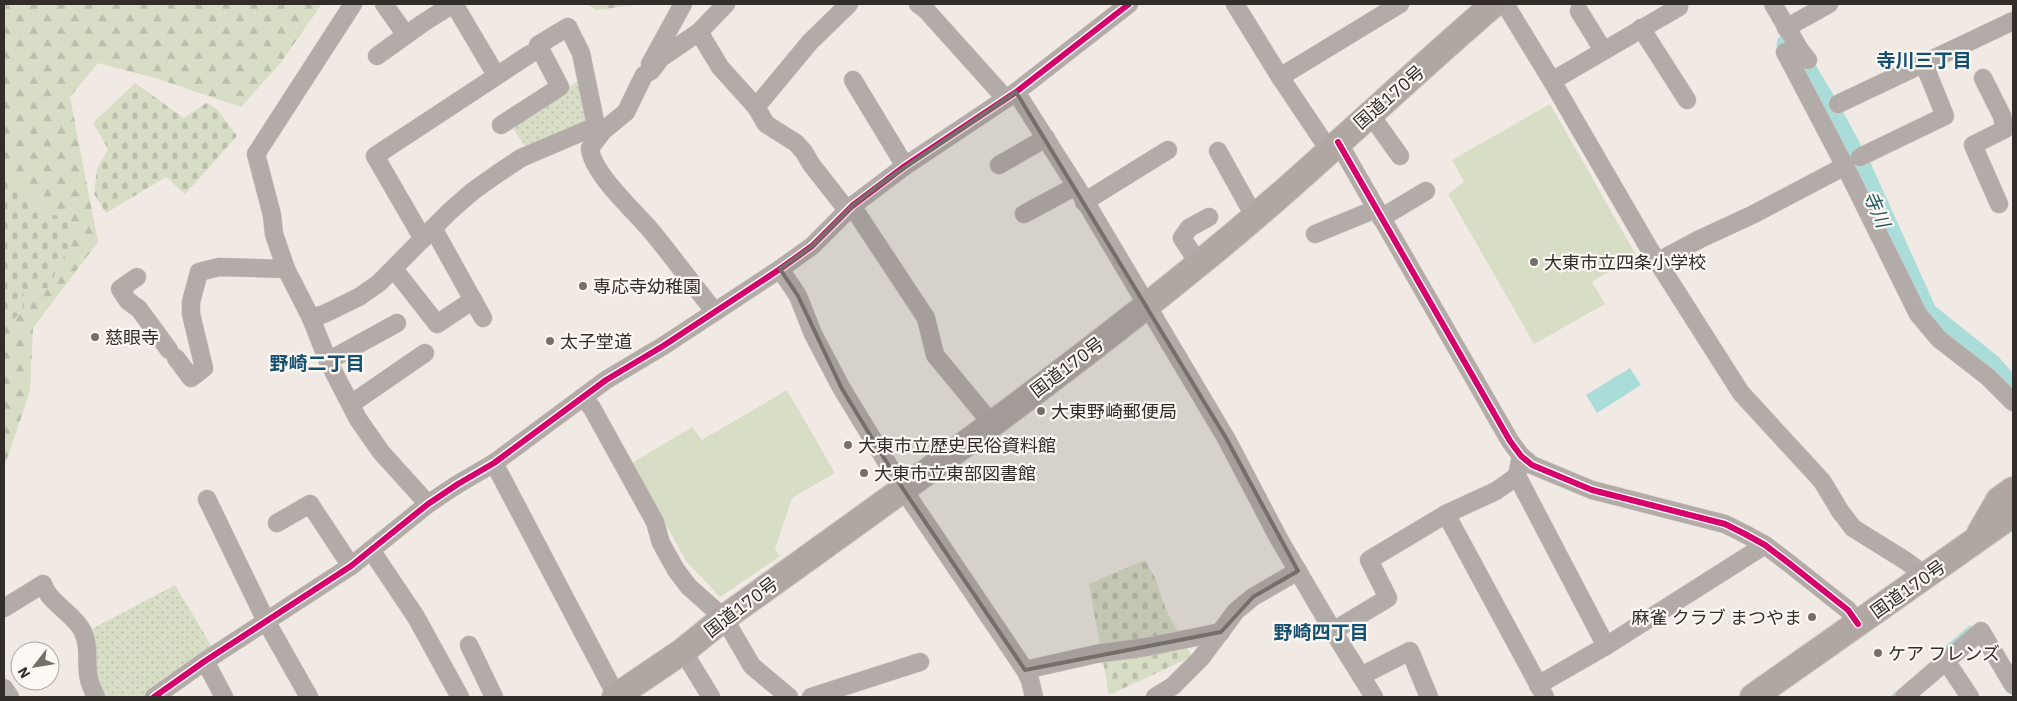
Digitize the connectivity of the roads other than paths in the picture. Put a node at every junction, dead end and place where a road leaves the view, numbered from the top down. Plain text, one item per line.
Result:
1 (353, 4) edge
2 (384, 4) edge
3 (454, 4) edge
4 (683, 4) edge
5 (726, 4) edge
6 (849, 4) edge
7 (1129, 4) edge
8 (1235, 4) edge
9 (1400, 4) edge
10 (1494, 4) edge
11 (1505, 4) edge
12 (1773, 4) edge
13 (1829, 4) edge
14 (928, 6) edge
15 (1678, 7) dead end
16 (1579, 11) dead end
17 (2013, 21) edge
18 (1641, 28) junction
19 (1786, 28) junction
20 (699, 32) junction
21 (406, 35) junction
22 (1603, 50) junction
23 (1784, 52) dead end
24 (530, 54) dead end
25 (377, 56) dead end
26 (1808, 60) dead end
27 (1924, 64) junction
28 (496, 75) junction
29 (644, 75) junction
30 (1280, 77) junction
31 (1983, 78) dead end
32 (853, 80) dead end
33 (1552, 81) junction
34 (1011, 96) junction
35 (1687, 100) dead end
36 (1838, 104) dead end
37 (756, 107) junction
38 (2007, 113) edge
39 (1370, 114) junction
40 (501, 125) dead end
41 (599, 129) junction
42 (1046, 138) junction
43 (1334, 146) junction
44 (1168, 150) dead end
45 (1218, 152) dead end
46 (1400, 156) dead end
47 (1852, 162) junction
48 (999, 165) dead end
49 (905, 166) junction
50 (1076, 186) junction
51 (1426, 191) dead end
52 (1084, 202) junction
53 (1999, 204) dead end
54 (849, 208) junction
55 (1024, 214) dead end
56 (1379, 214) junction
57 (1254, 216) junction
58 (1209, 218) dead end
59 (428, 233) junction
60 (1315, 234) dead end
61 (1657, 262) junction
62 (1199, 264) junction
63 (286, 269) junction
64 (394, 269) junction
65 (780, 269) junction
66 (138, 277) dead end
67 (473, 300) junction
68 (1147, 305) junction
69 (715, 312) junction
70 (311, 318) junction
71 (483, 318) dead end
72 (397, 323) dead end
73 (425, 353) dead end
74 (328, 361) junction
75 (583, 397) junction
76 (2013, 402) edge
77 (351, 404) junction
78 (992, 424) junction
79 (1521, 456) junction
80 (494, 463) junction
81 (1517, 476) junction
82 (903, 489) junction
83 (2013, 490) edge
84 (207, 499) dead end
85 (428, 504) junction
86 (1446, 514) junction
87 (2013, 514) edge
88 (277, 523) dead end
89 (2013, 532) edge
90 (1974, 542) junction
91 (1765, 546) junction
92 (372, 550) junction
93 (351, 566) junction
94 (1298, 571) junction
95 (1926, 576) junction
96 (4, 608) edge
97 (724, 618) junction
98 (266, 621) junction
99 (1858, 624) junction
100 (1333, 631) junction
101 (1221, 632) junction
102 (469, 645) dead end
103 (1606, 646) junction
104 (683, 651) junction
105 (205, 661) junction
106 (1946, 661) junction
107 (920, 662) dead end
108 (1025, 670) junction
109 (1361, 676) junction
110 (2013, 685) edge
111 (4, 688) edge
112 (1541, 691) edge
113 (10, 697) edge
114 (96, 697) edge
115 (154, 697) edge
116 (224, 697) edge
117 (309, 697) edge
118 (460, 697) edge
119 (494, 697) edge
120 (616, 697) edge
121 (711, 697) edge
122 (789, 697) edge
123 (811, 697) edge
124 (1034, 697) edge
125 (1155, 697) edge
126 (1374, 697) edge
127 (1429, 697) edge
128 (1752, 697) edge
129 (1904, 697) edge
130 (1970, 697) edge

1 - 63 street
2 - 21 street
3 - 21 street
3 - 28 street
4 - 29 street
5 - 20 street
6 - 37 street
7 - 34 street
8 - 30 street
9 - 30 street
10 - 39 highway, 国道170号
11 - 33 street
12 - 19 street
13 - 19 street
14 - 34 street
15 - 18 street
16 - 22 street
17 - 27 street
18 - 22 street
18 - 35 street
19 - 26 street
20 - 29 street
20 - 37 street
21 - 25 street
22 - 33 street
23 - 47 street
24 - 28 street
27 - 36 street
27 - 47 street
28 - 59 street
29 - 41 street
30 - 43 street
31 - 38 street
32 - 49 street
33 - 61 street
34 - 42 street
34 - 49 street
37 - 54 street
38 - 53 street
39 - 43 highway, 国道170号
39 - 46 street
40 - 41 street
41 - 59 street
41 - 69 street
42 - 48 street
42 - 50 street
43 - 56 street
43 - 57 highway, 国道170号
44 - 52 street
45 - 57 street
47 - 61 street
47 - 76 street
49 - 54 street
50 - 52 street
50 - 55 street
51 - 56 street
52 - 68 street
54 - 65 street
54 - 78 street
56 - 60 street
56 - 79 street
57 - 62 highway, 国道170号
58 - 62 street
59 - 64 street
59 - 67 street
61 - 95 street
62 - 68 highway, 国道170号
63 - 66 street
63 - 70 street
64 - 67 street
64 - 70 street
65 - 69 street
65 - 82 street
67 - 71 street
68 - 78 highway, 国道170号
68 - 94 street
69 - 75 street
70 - 74 street
72 - 74 street
73 - 77 street
74 - 77 street
75 - 80 street
75 - 97 street
77 - 85 street
78 - 82 highway, 国道170号
79 - 81 street
79 - 91 street
80 - 85 street
80 - 120 street
81 - 86 street
81 - 103 street
82 - 97 highway, 国道170号
82 - 108 street
83 - 90 highway
84 - 98 street
85 - 92 street
86 - 100 street
86 - 112 street
87 - 90 highway, 国道170号
88 - 93 street
89 - 90 highway
90 - 95 highway, 国道170号
91 - 99 street
91 - 103 street
92 - 93 street
92 - 118 street
93 - 98 street
94 - 100 street
94 - 101 street
95 - 99 highway, 国道170号
96 - 114 street
97 - 104 highway, 国道170号
97 - 122 street
98 - 105 street
98 - 117 street
99 - 128 highway, 国道170号
100 - 109 street
101 - 108 street
101 - 125 street
102 - 119 street
103 - 112 street
104 - 120 highway, 国道170号
104 - 121 street
105 - 115 street
105 - 116 street
106 - 110 street
106 - 129 street
106 - 130 street
107 - 123 street
108 - 124 street
109 - 126 street
109 - 127 street
111 - 113 street

